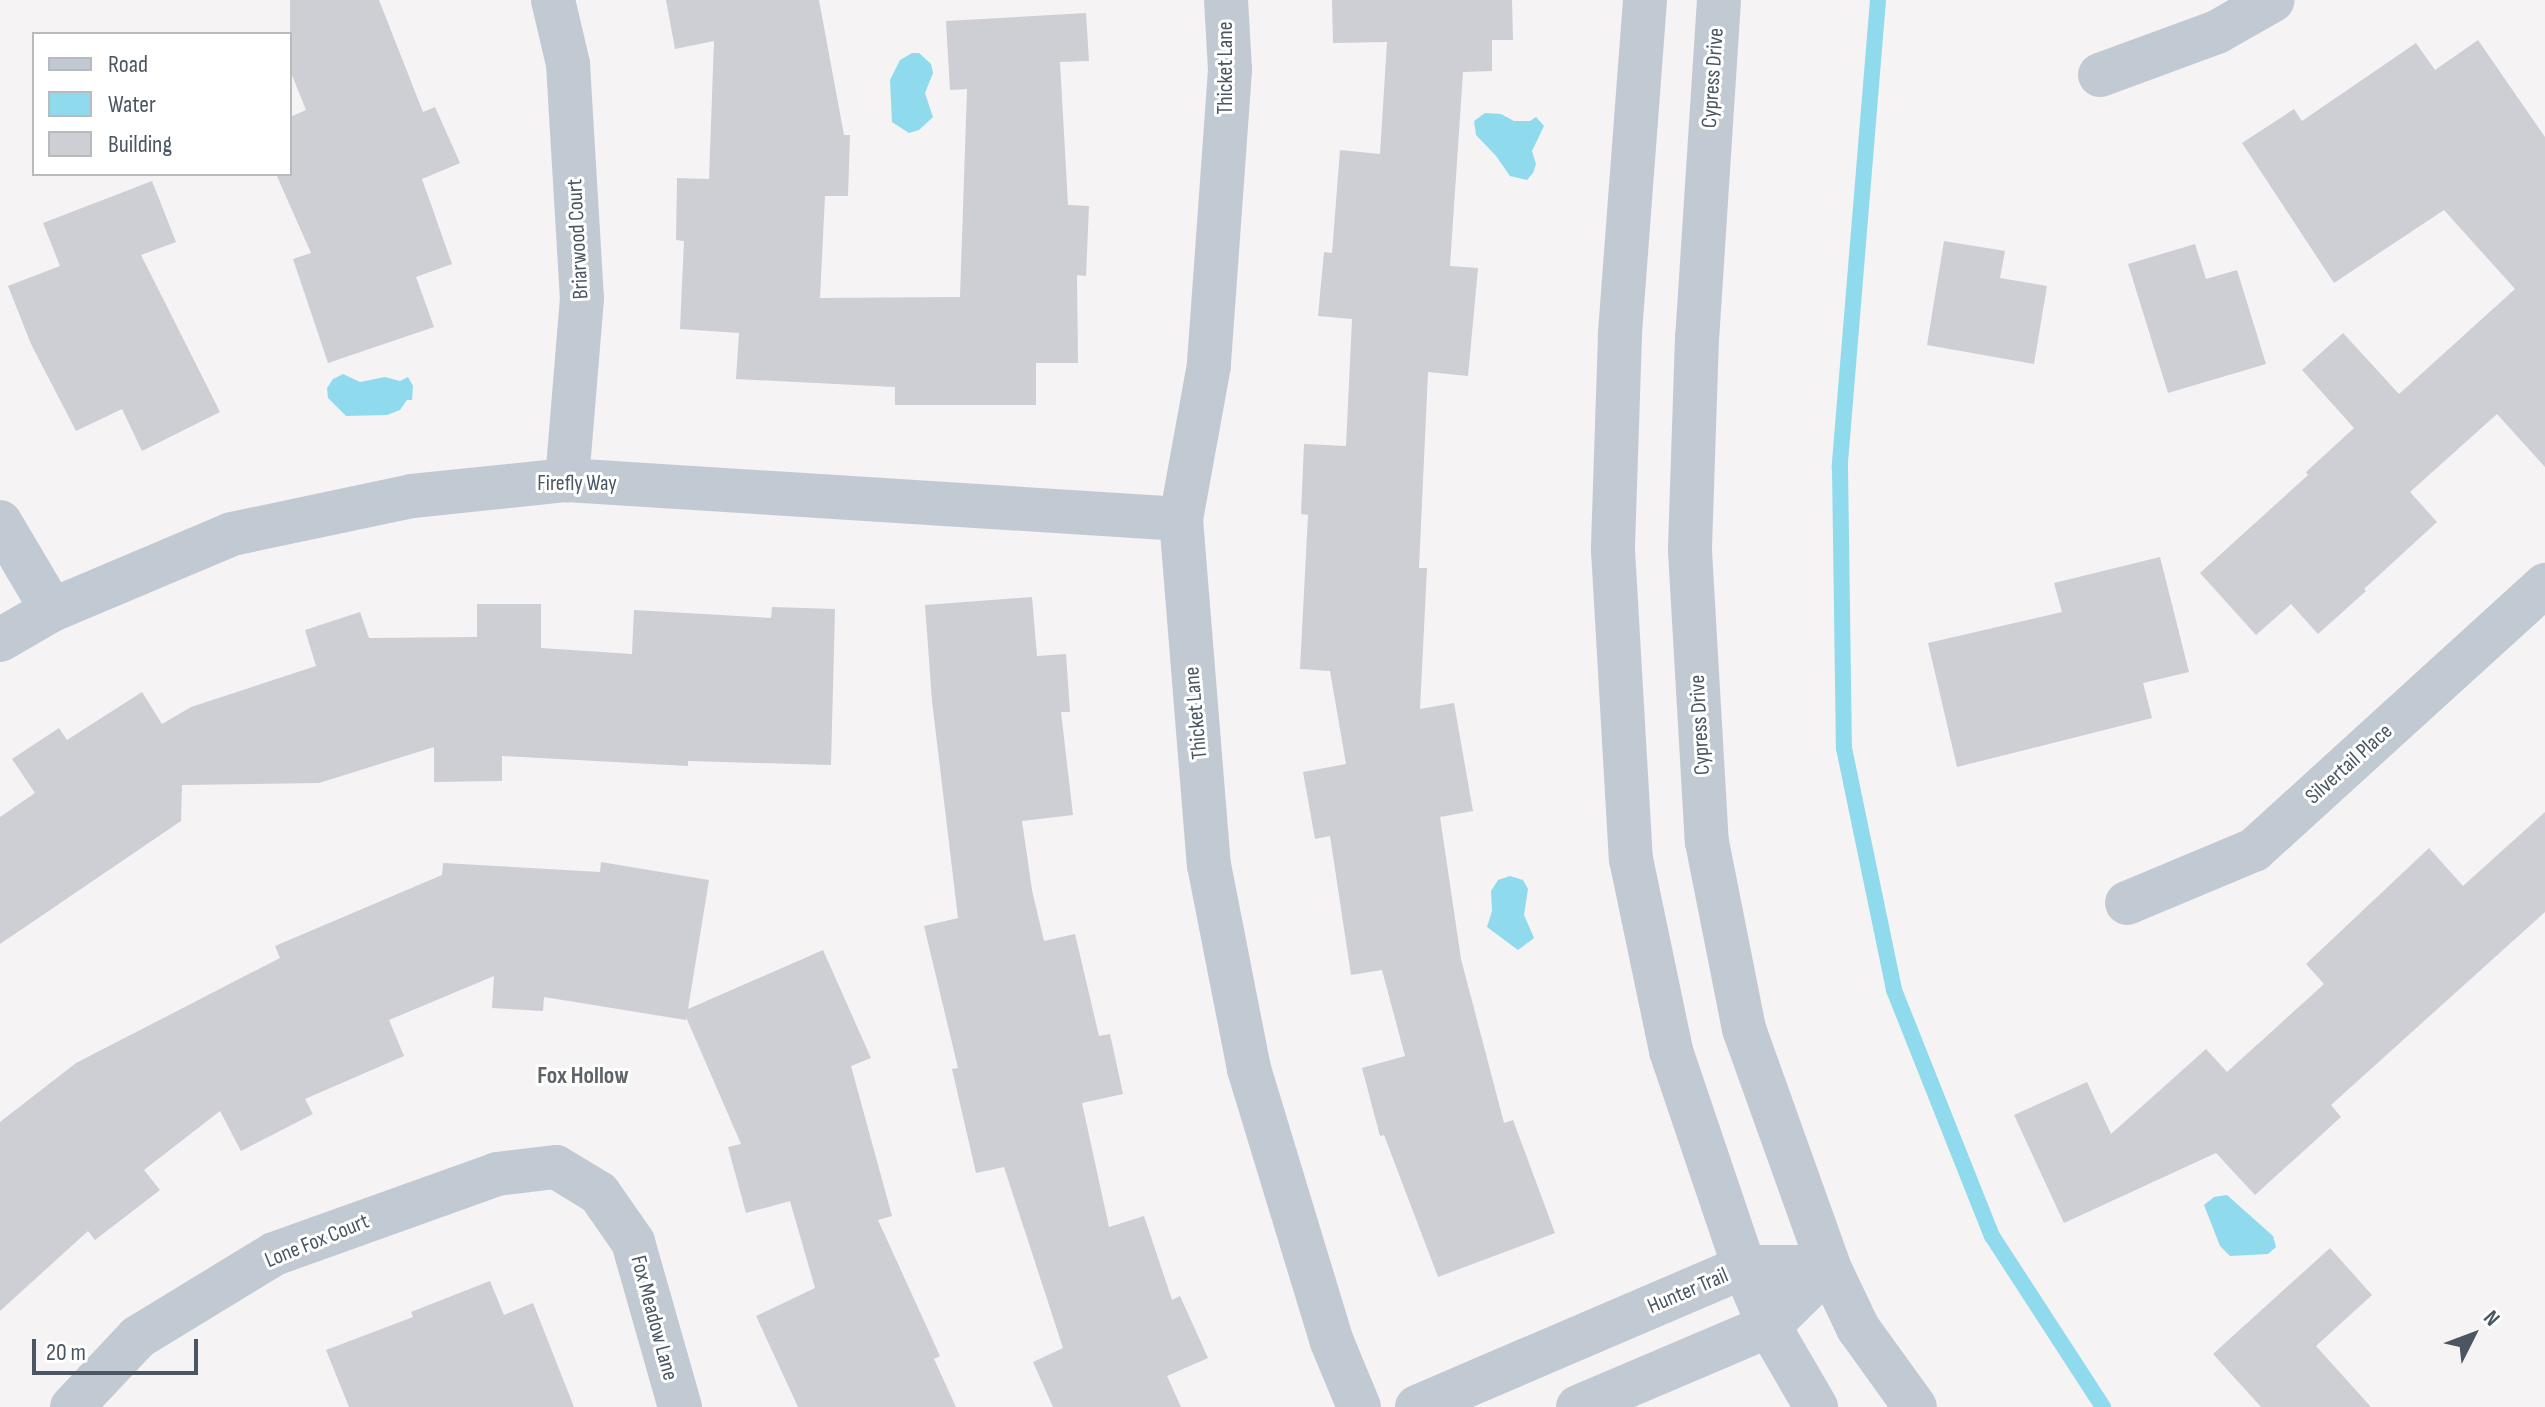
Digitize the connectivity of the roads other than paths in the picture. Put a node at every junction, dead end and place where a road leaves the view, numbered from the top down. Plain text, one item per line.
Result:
1 (553, 0) edge
2 (1226, 0) edge
3 (1645, 0) edge
4 (1719, 0) edge
5 (2273, 0) edge
6 (2100, 75) dead end
7 (567, 480) junction
8 (1181, 519) junction
9 (0, 522) edge
10 (2545, 585) edge
11 (52, 610) junction
12 (0, 640) edge
13 (2127, 903) dead end
14 (556, 1167) joint
15 (1744, 1267) junction
16 (1829, 1267) junction
17 (1769, 1326) junction
18 (72, 1407) edge
19 (680, 1407) edge
20 (1359, 1407) edge
21 (1417, 1407) edge
22 (1578, 1407) edge
23 (1816, 1407) edge
24 (1915, 1407) edge

1 - 7 street, Briarwood Court
2 - 8 street, Thicket Lane
3 - 15 street
4 - 16 street, Cypress Drive
5 - 6 street
7 - 8 street, Firefly Way
7 - 11 street, Firefly Way
8 - 20 street, Thicket Lane
9 - 11 street
10 - 13 street, Silvertail Place
11 - 12 street, Firefly Way
14 - 18 street, Lone Fox Court
14 - 19 street, Fox Meadow Lane
15 - 16 street, Hunter Trail
15 - 17 street
15 - 21 street, Hunter Trail
16 - 17 street
16 - 24 street, Cypress Drive
17 - 22 street
17 - 23 street

